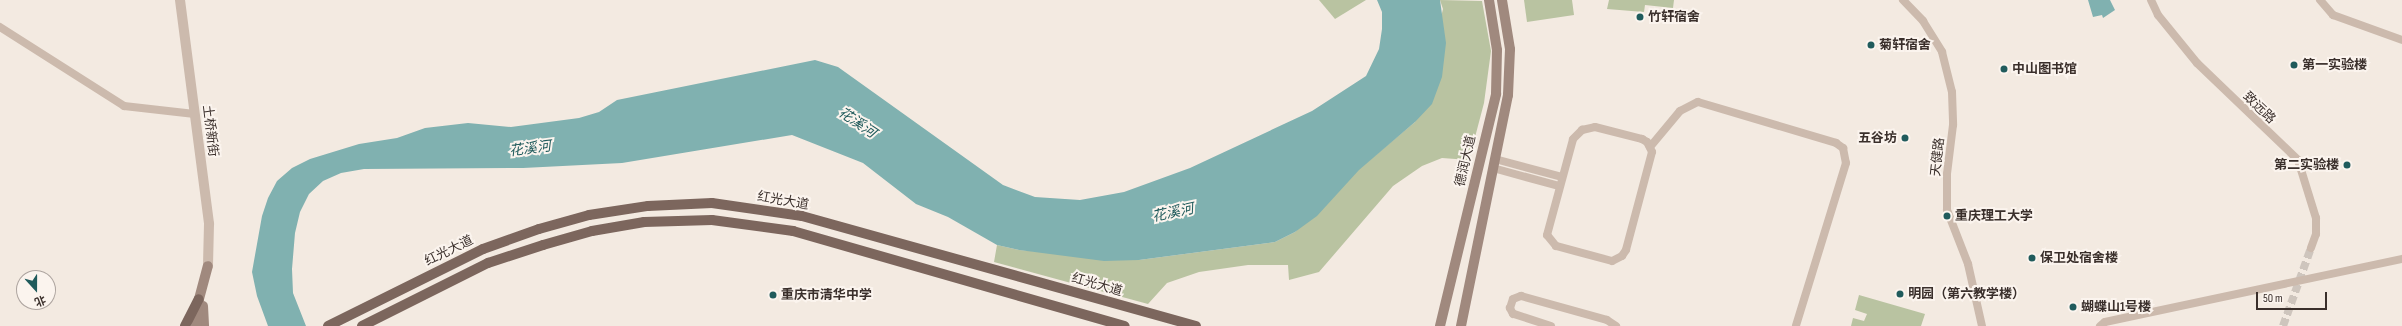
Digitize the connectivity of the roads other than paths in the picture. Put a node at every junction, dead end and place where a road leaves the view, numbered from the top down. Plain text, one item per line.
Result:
1 (180, 0) edge
2 (1488, 0) edge
3 (1502, 0) edge
4 (1903, 0) edge
5 (2151, 0) edge
6 (2320, 0) edge
7 (0, 28) edge
8 (2402, 40) edge
9 (195, 114) junction
10 (1650, 147) junction
11 (1494, 163) junction
12 (1562, 177) junction
13 (1560, 186) junction
14 (2311, 248) tunnel mouth
15 (2402, 259) edge
16 (208, 266) joint
17 (201, 301) junction
18 (195, 323) edge
19 (185, 326) edge
20 (204, 326) edge
21 (328, 326) edge
22 (362, 326) edge
23 (1125, 326) edge
24 (1196, 326) edge
25 (1440, 326) edge
26 (1460, 326) edge
27 (1552, 326) edge
28 (1616, 326) edge
29 (1796, 326) edge
30 (1982, 326) edge
31 (2100, 326) edge

1 - 9 street, 土桥新街
2 - 25 main road, 德润大道
3 - 11 main road, 德润大道
4 - 30 street, 天健路
5 - 14 street, 致远路
6 - 8 street
7 - 9 street
9 - 16 street, 土桥新街
10 - 12 street
10 - 13 street
10 - 29 street
11 - 12 street
11 - 13 street
11 - 26 main road, 德润大道
12 - 13 street
15 - 31 street
16 - 17 main road, 土桥新街
17 - 18 main road
17 - 19 main road
17 - 20 main road, 土桥新街
21 - 24 main road, 红光大道
22 - 23 main road
27 - 28 street

